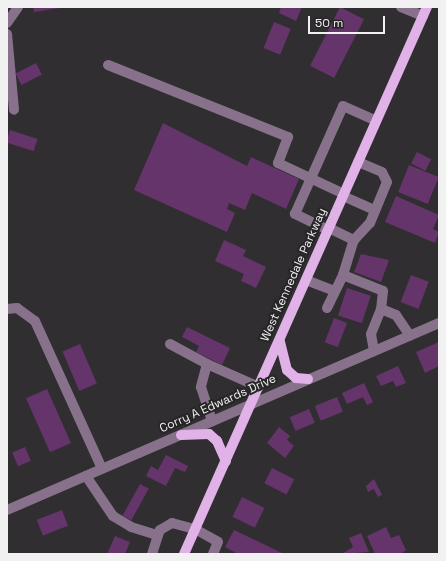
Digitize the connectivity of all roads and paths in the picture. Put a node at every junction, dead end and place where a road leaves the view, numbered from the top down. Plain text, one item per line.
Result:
1 (18, 7) edge
2 (401, 7) edge
3 (425, 12) edge
4 (7, 23) edge
5 (7, 34) edge
6 (108, 65) dead end
7 (14, 110) dead end
8 (376, 121) junction
9 (358, 162) junction
10 (311, 178) junction
11 (344, 195) junction
12 (375, 210) junction
13 (329, 229) junction
14 (354, 240) junction
15 (343, 275) junction
16 (306, 280) junction
17 (335, 291) junction
18 (327, 308) dead end
19 (381, 308) junction
20 (7, 309) edge
21 (439, 323) edge
22 (410, 336) junction
23 (280, 340) junction
24 (170, 344) dead end
25 (374, 351) junction
26 (208, 364) junction
27 (308, 379) junction
28 (259, 388) junction
29 (252, 403) junction
30 (212, 421) junction
31 (181, 435) junction
32 (226, 461) junction
33 (102, 469) junction
34 (86, 476) junction
35 (7, 510) edge
36 (195, 529) junction
37 (158, 535) junction
38 (152, 554) edge
39 (184, 554) edge
40 (213, 554) edge

1 - 4 street
2 - 3 street
3 - 8 main road, West Kennedale Parkway
5 - 7 street
6 - 10 street
8 - 9 main road, West Kennedale Parkway
8 - 10 street
9 - 11 main road, West Kennedale Parkway
9 - 12 street
10 - 11 street
10 - 13 street
11 - 12 street
11 - 13 main road, West Kennedale Parkway
12 - 14 street
13 - 14 street
13 - 16 main road, West Kennedale Parkway
14 - 15 street
15 - 17 street
15 - 19 street
16 - 17 street
16 - 23 main road, West Kennedale Parkway
17 - 18 street
19 - 22 street
19 - 25 street
20 - 33 street
21 - 22 street, Corry A Edwards Drive
22 - 25 street, Corry A Edwards Drive
23 - 27 main road
23 - 28 main road, West Kennedale Parkway
24 - 26 street
25 - 27 street, Corry A Edwards Drive
26 - 28 street
26 - 30 street
27 - 29 street, Corry A Edwards Drive
28 - 29 main road, West Kennedale Parkway
29 - 30 street, Corry A Edwards Drive
29 - 32 main road, West Kennedale Parkway
30 - 31 street, Corry A Edwards Drive
31 - 32 main road
31 - 33 street, Corry A Edwards Drive
32 - 36 main road, West Kennedale Parkway
33 - 34 street, Corry A Edwards Drive
34 - 35 street, Corry A Edwards Drive
34 - 37 street
36 - 37 street
36 - 39 main road, West Kennedale Parkway
36 - 40 street
37 - 38 street

